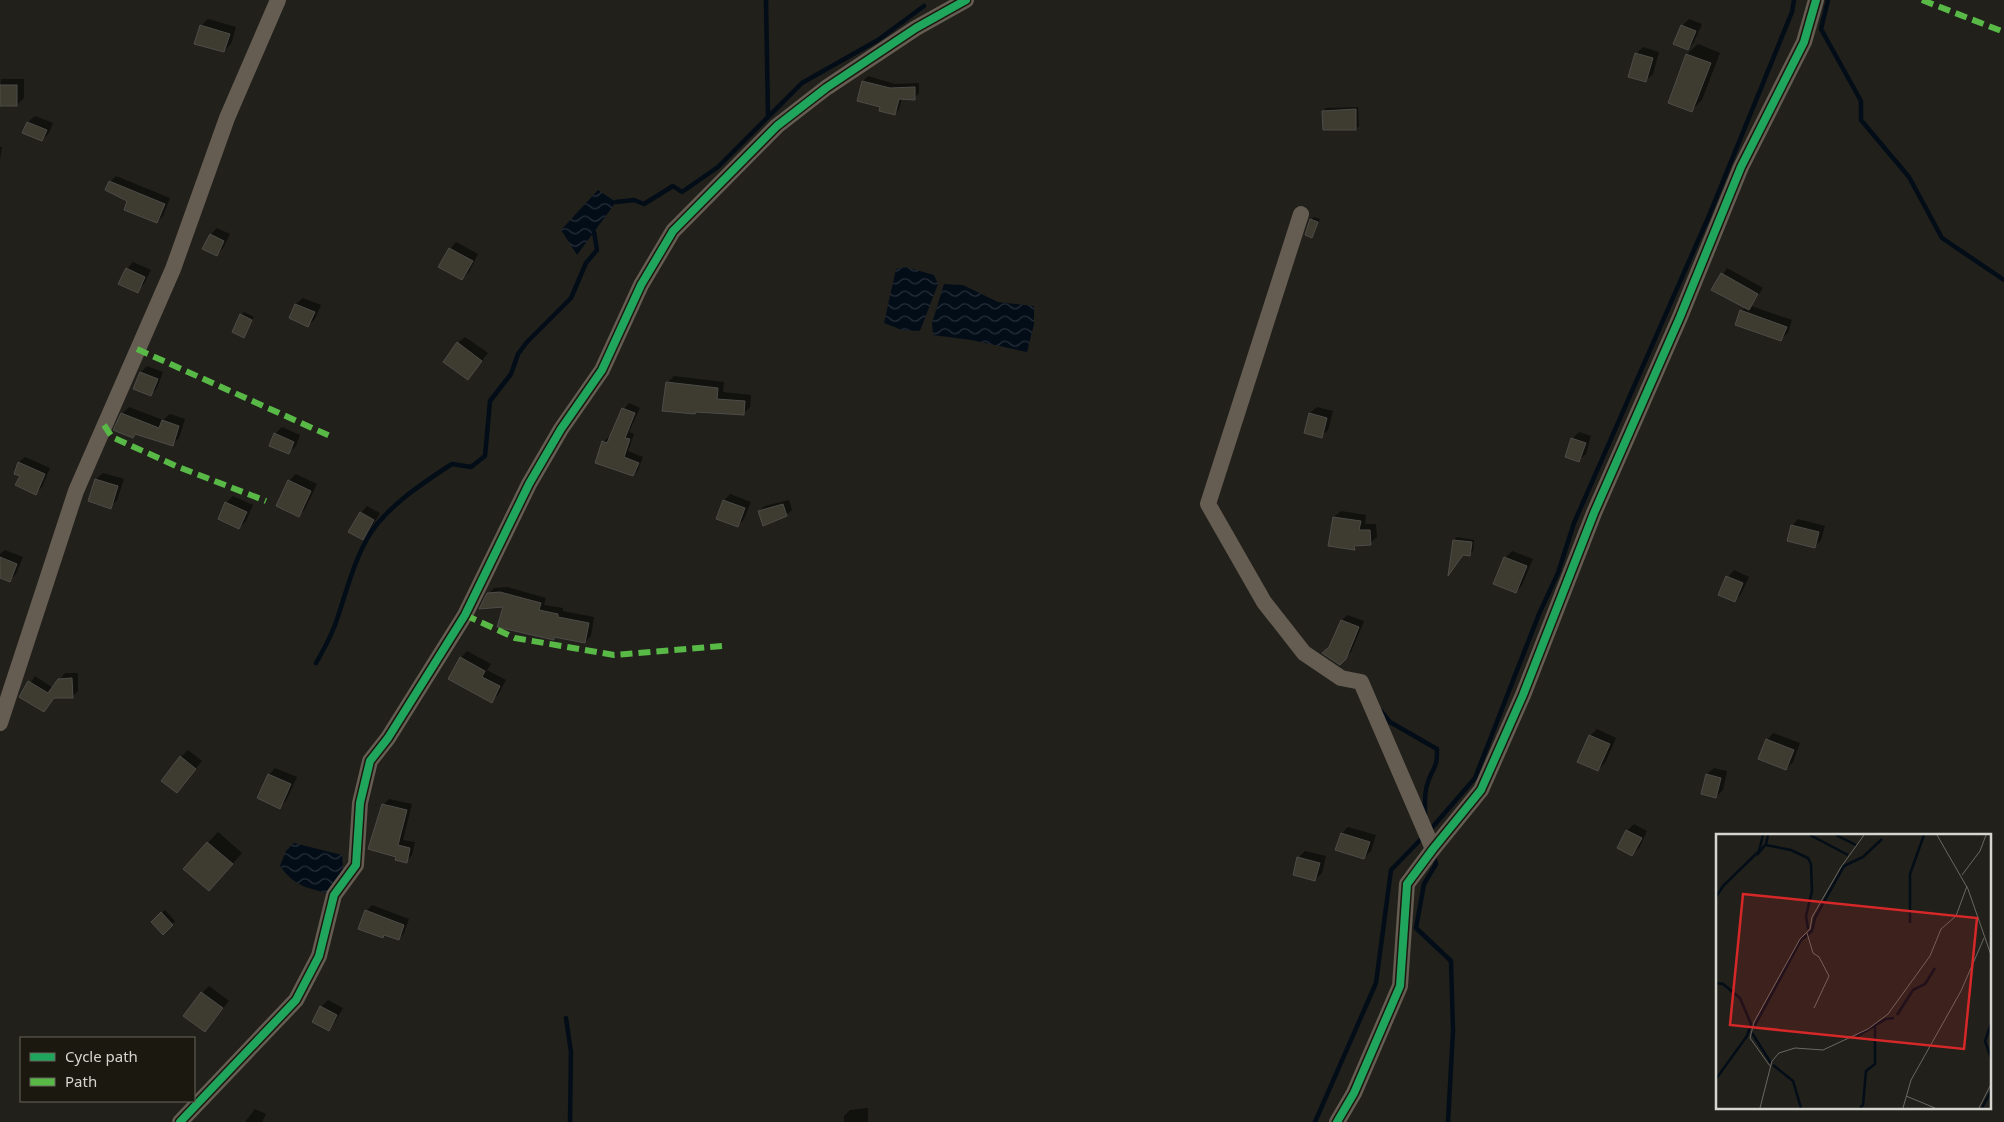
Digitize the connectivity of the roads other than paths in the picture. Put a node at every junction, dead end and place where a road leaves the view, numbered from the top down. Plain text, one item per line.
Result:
1 (278, 0) edge
2 (966, 0) edge
3 (1816, 0) edge
4 (1301, 214) dead end
5 (0, 723) edge
6 (1433, 849) junction
7 (180, 1122) edge
8 (1337, 1122) edge

1 - 5 street
2 - 7 street
3 - 6 street
4 - 6 street
6 - 8 street

